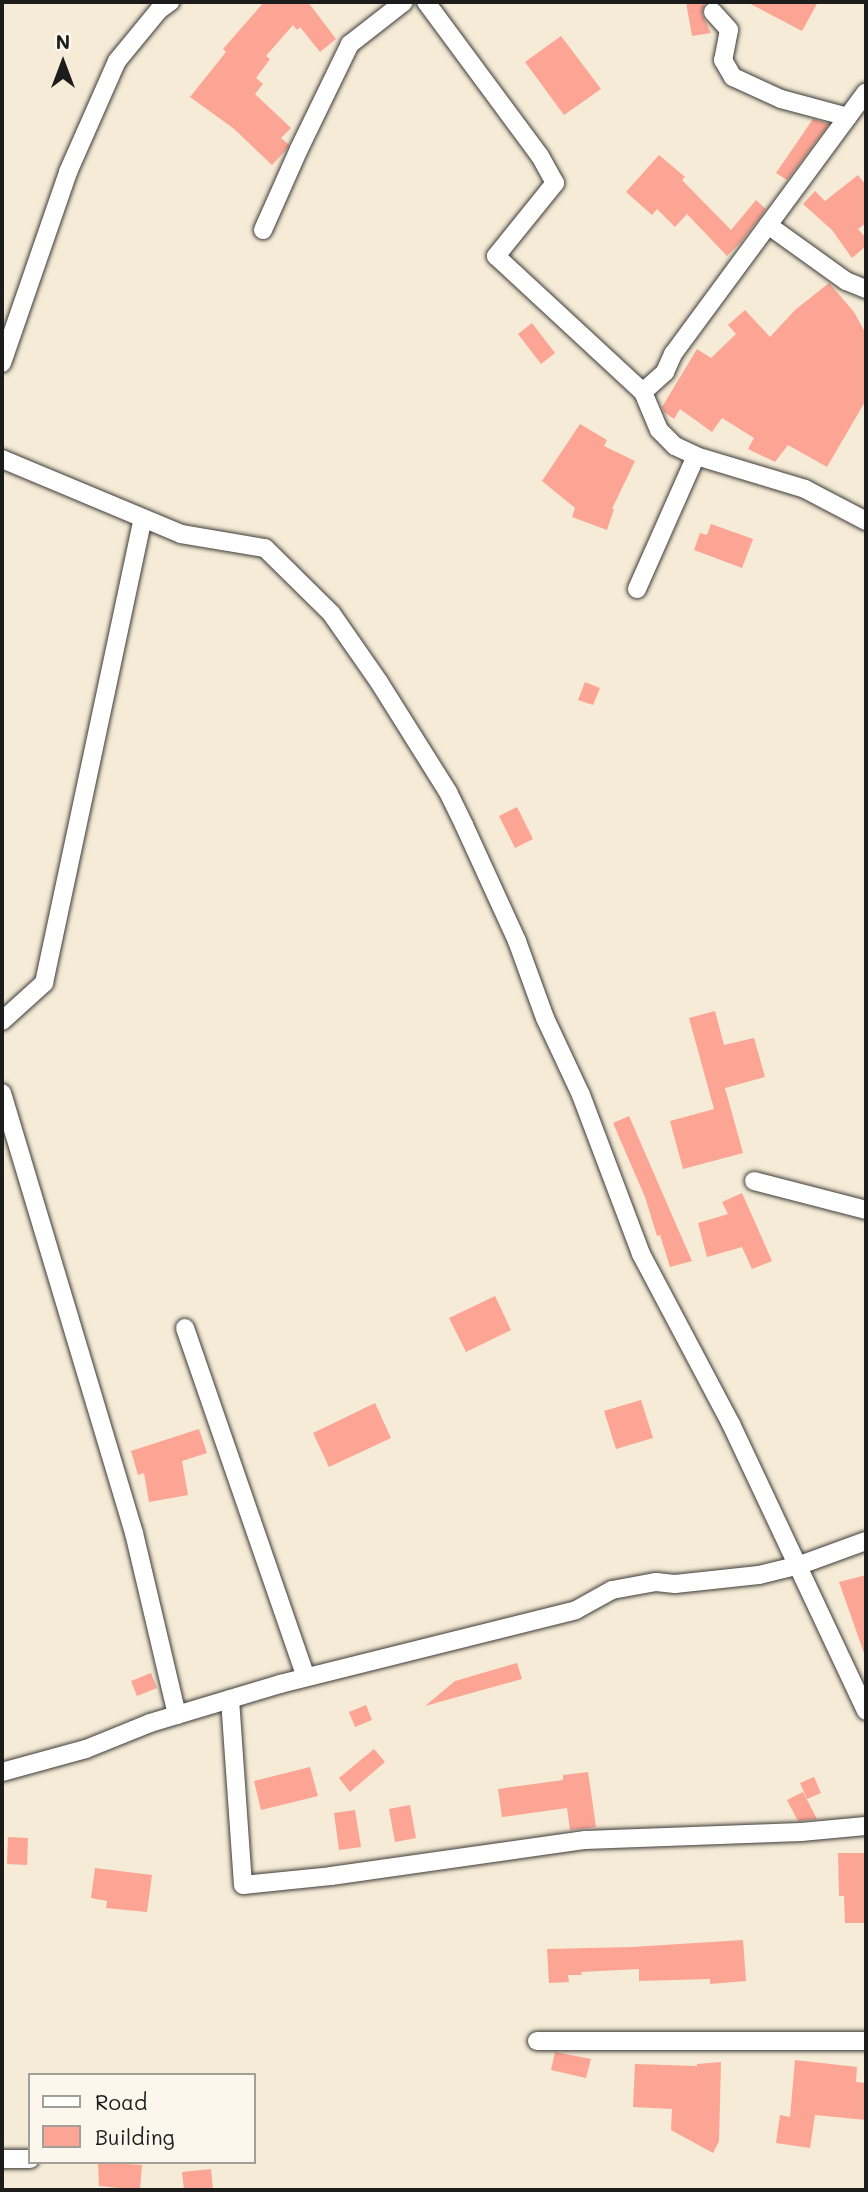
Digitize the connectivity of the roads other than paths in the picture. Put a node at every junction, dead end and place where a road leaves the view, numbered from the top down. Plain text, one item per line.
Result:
1 (170, 2) edge
2 (404, 2) edge
3 (426, 2) edge
4 (713, 12) dead end
5 (866, 92) edge
6 (848, 117) junction
7 (768, 225) junction
8 (263, 230) dead end
9 (866, 289) edge
10 (2, 363) edge
11 (643, 392) junction
12 (696, 456) junction
13 (2, 459) edge
14 (143, 518) junction
15 (866, 521) edge
16 (637, 589) dead end
17 (2, 1021) edge
18 (2, 1093) edge
19 (754, 1181) dead end
20 (866, 1210) edge
21 (185, 1328) dead end
22 (866, 1541) edge
23 (800, 1565) junction
24 (306, 1677) junction
25 (230, 1699) junction
26 (866, 1711) edge
27 (177, 1715) junction
28 (2, 1772) edge
29 (866, 1826) edge
30 (537, 2041) dead end
31 (866, 2041) edge
32 (2, 2159) edge
33 (28, 2159) edge

1 - 10 street
2 - 8 street
3 - 11 street
4 - 6 street
5 - 6 street
6 - 7 street
7 - 9 street
7 - 11 street
11 - 12 street
12 - 15 street
12 - 16 street
13 - 14 street
14 - 17 street
14 - 23 street
18 - 27 street
19 - 20 street
21 - 24 street
22 - 23 street
23 - 24 street
23 - 26 street
24 - 25 street
25 - 27 street
25 - 29 street
27 - 28 street
30 - 31 street
32 - 33 street

